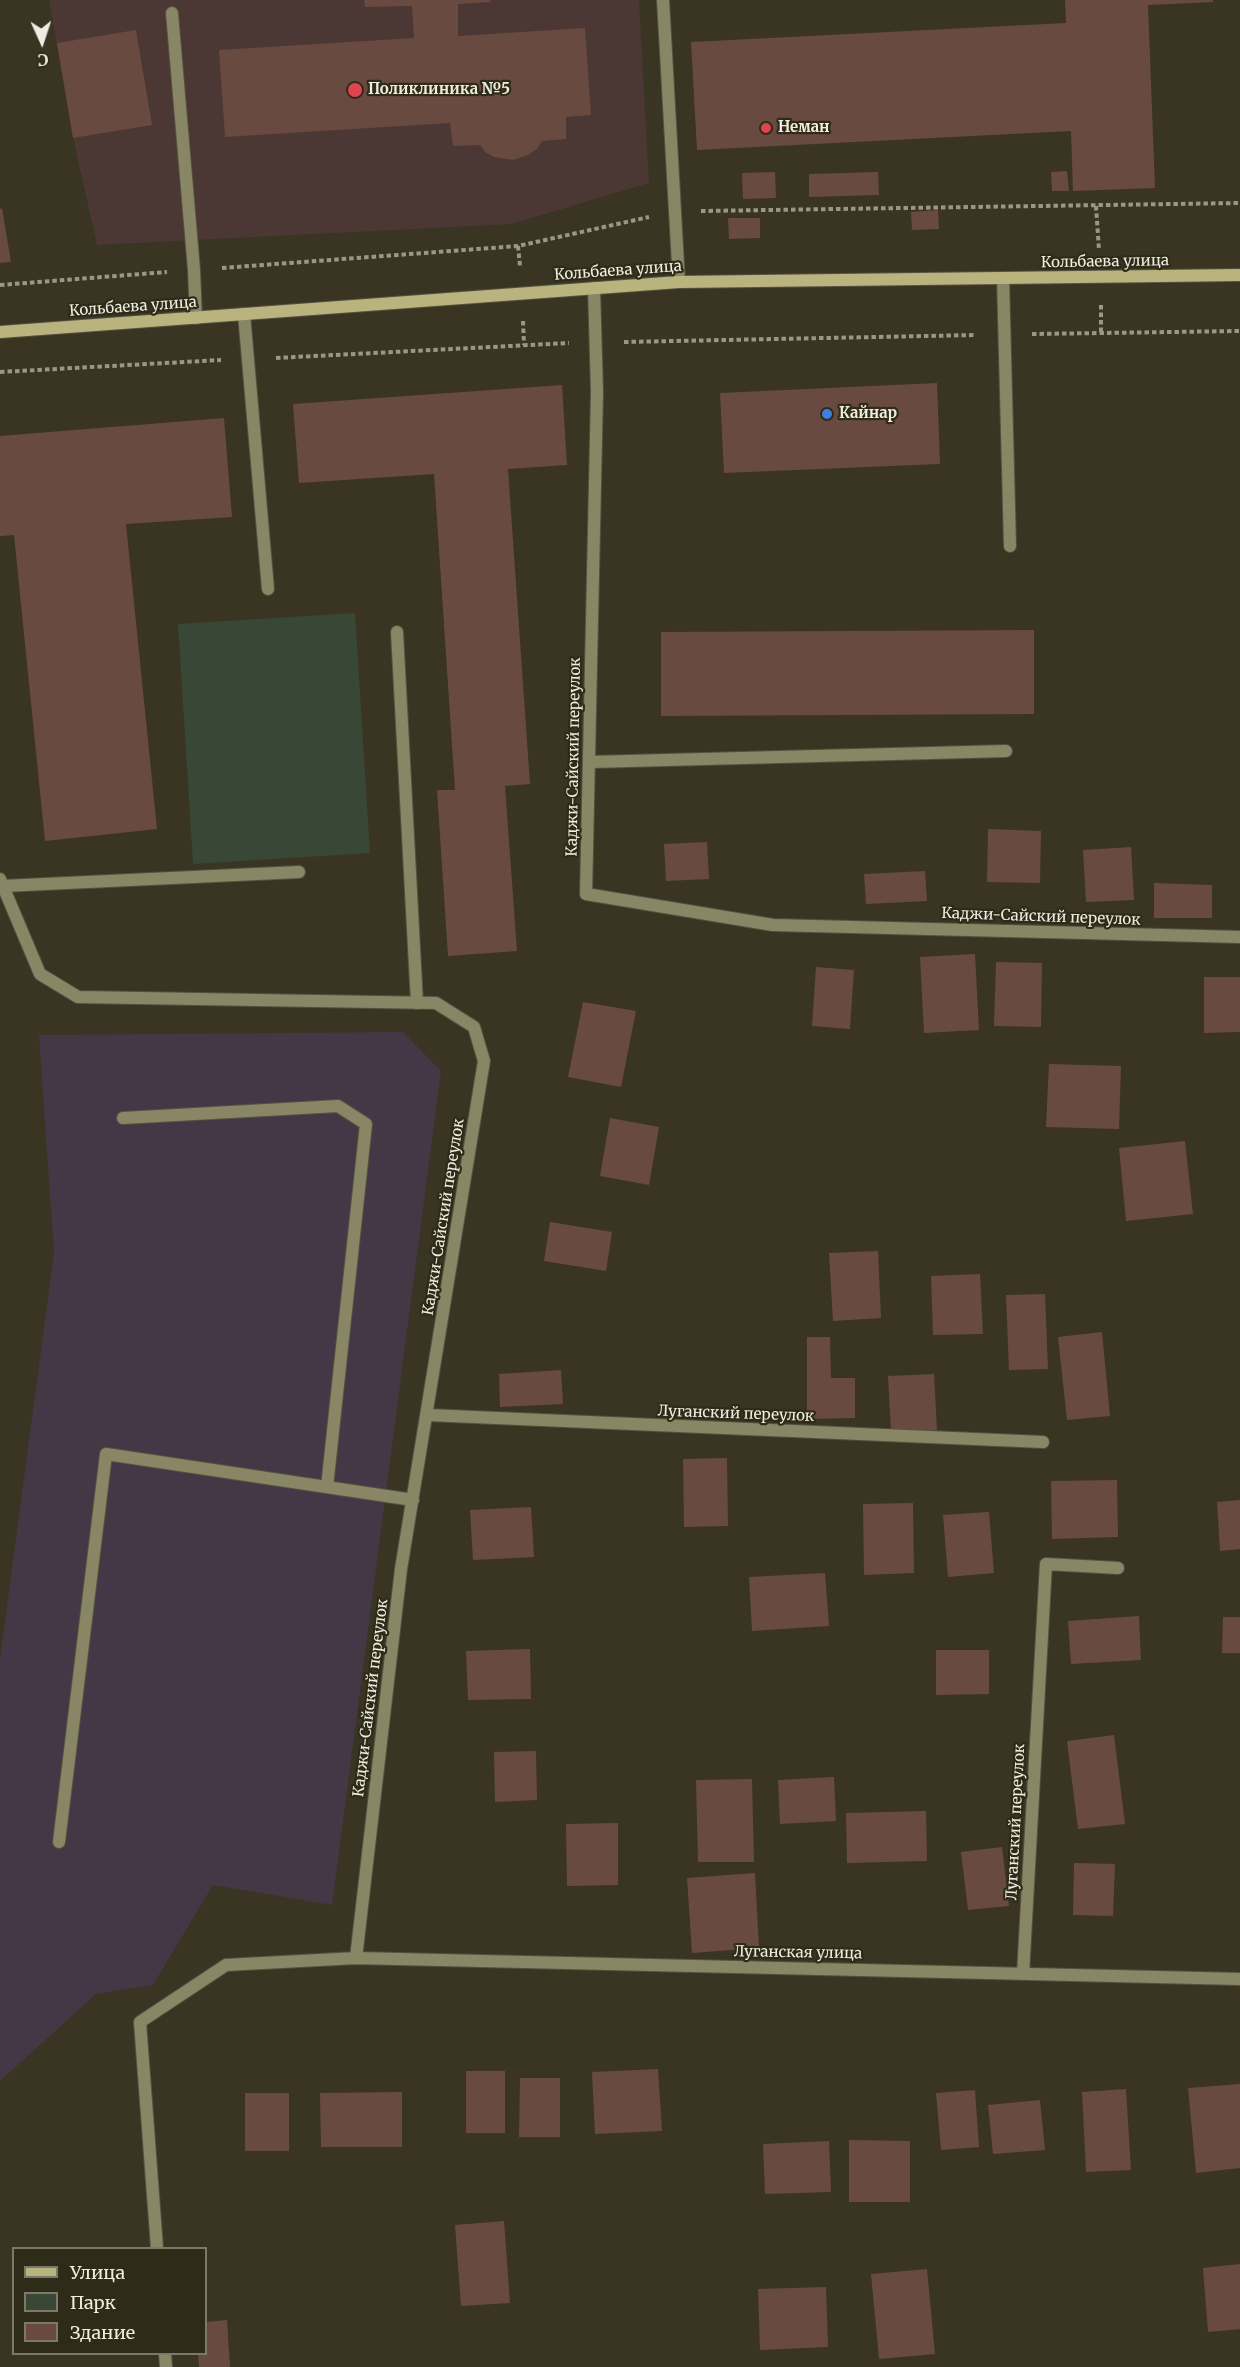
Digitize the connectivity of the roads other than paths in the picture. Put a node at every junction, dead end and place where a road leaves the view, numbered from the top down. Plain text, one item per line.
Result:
1 (663, 0) edge
2 (172, 13) dead end
3 (1240, 275) edge
4 (1003, 278) junction
5 (679, 282) junction
6 (594, 288) junction
7 (243, 314) junction
8 (196, 318) junction
9 (0, 332) edge
10 (1010, 546) dead end
11 (268, 589) dead end
12 (397, 632) dead end
13 (1006, 751) dead end
14 (590, 762) junction
15 (299, 872) dead end
16 (2, 883) edge
17 (1240, 937) edge
18 (417, 1003) junction
19 (123, 1118) dead end
20 (428, 1415) junction
21 (1043, 1442) dead end
22 (327, 1487) junction
23 (413, 1500) junction
24 (1118, 1568) dead end
25 (59, 1842) dead end
26 (356, 1958) junction
27 (1023, 1974) junction
28 (1240, 1979) edge
29 (157, 2247) edge

1 - 5 street
2 - 8 street
3 - 4 main road, Кольбаева улица
4 - 5 main road, Кольбаева улица
4 - 10 street
5 - 6 main road, Кольбаева улица
6 - 7 main road, Кольбаева улица
6 - 14 street, Каджи-Сайский переулок
7 - 8 main road, Кольбаева улица
7 - 11 street
8 - 9 main road, Кольбаева улица
12 - 18 street
13 - 14 street
14 - 17 street, Каджи-Сайский переулок
15 - 16 street
16 - 18 street, Каджи-Сайский переулок
18 - 20 street, Каджи-Сайский переулок
19 - 22 street
20 - 21 street, Луганский переулок
20 - 23 street, Каджи-Сайский переулок
22 - 23 street
22 - 25 street
23 - 26 street, Каджи-Сайский переулок
24 - 27 street, Луганский переулок
26 - 27 street, Луганская улица
26 - 29 street, Луганская улица
27 - 28 street, Луганская улица

